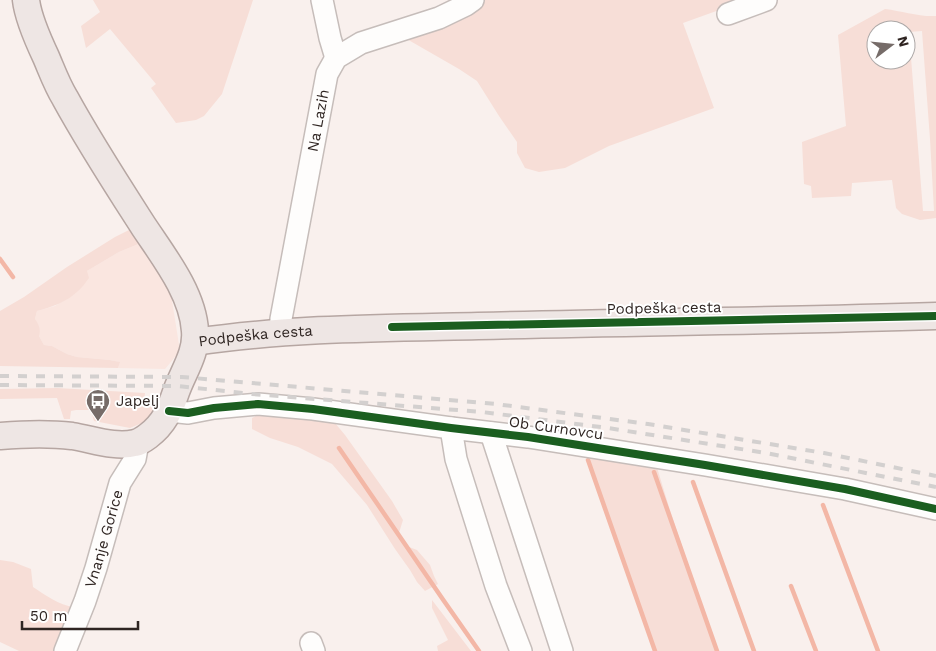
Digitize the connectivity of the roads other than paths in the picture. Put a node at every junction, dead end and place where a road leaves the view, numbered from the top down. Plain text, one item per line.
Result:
1 (322, 0) edge
2 (473, 0) edge
3 (766, 0) edge
4 (24, 3) edge
5 (728, 14) dead end
6 (336, 58) junction
7 (936, 316) edge
8 (280, 332) junction
9 (195, 342) junction
10 (169, 412) junction
11 (451, 428) junction
12 (491, 433) junction
13 (0, 436) edge
14 (126, 443) junction
15 (936, 509) edge
16 (66, 651) edge
17 (521, 651) edge
18 (562, 651) edge

1 - 6 street
2 - 6 street
3 - 5 street
4 - 9 main road
6 - 8 street, Na Lazih
7 - 8 main road, Podpeška cesta
8 - 9 main road, Podpeška cesta
9 - 10 main road, Podpeška cesta
10 - 11 street, Ob Curnovcu
10 - 14 main road, Podpeška cesta
11 - 12 street, Ob Curnovcu
11 - 17 street
12 - 15 street, Ob Curnovcu
12 - 18 street, Ob Curnovcu
13 - 14 main road
14 - 16 street, Vnanje Gorice

